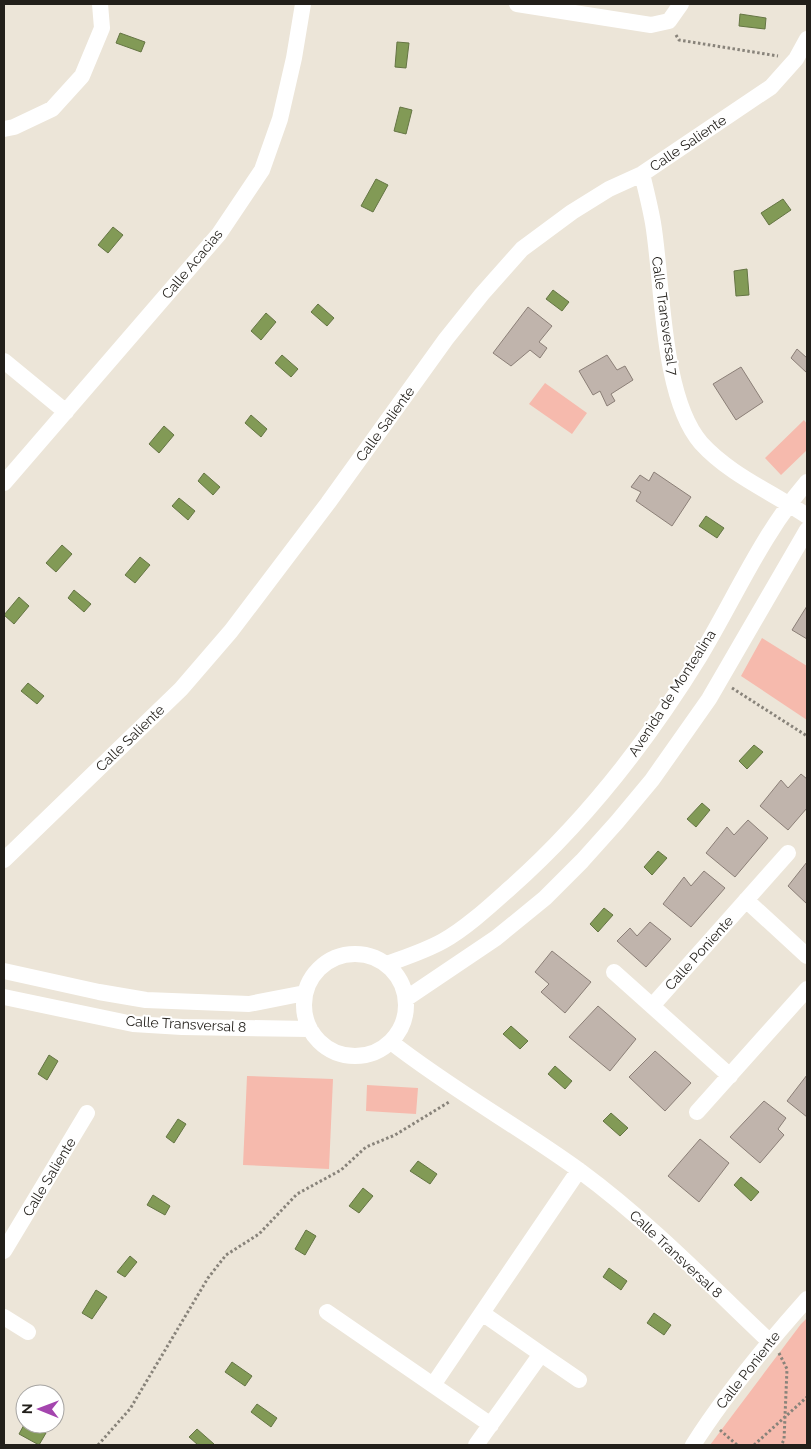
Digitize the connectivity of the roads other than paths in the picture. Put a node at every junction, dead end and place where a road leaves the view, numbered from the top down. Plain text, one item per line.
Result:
1 (100, 4) edge
2 (303, 4) edge
3 (517, 4) edge
4 (681, 4) edge
5 (807, 39) edge
6 (4, 129) edge
7 (642, 174) junction
8 (4, 361) edge
9 (66, 412) junction
10 (807, 482) edge
11 (4, 483) edge
12 (789, 504) junction
13 (807, 516) edge
14 (807, 530) edge
15 (788, 853) dead end
16 (4, 860) edge
17 (746, 900) junction
18 (807, 956) edge
19 (387, 964) junction
20 (4, 971) edge
21 (614, 972) dead end
22 (807, 989) edge
23 (305, 993) junction
24 (4, 997) edge
25 (407, 998) junction
26 (652, 1006) junction
27 (310, 1029) junction
28 (391, 1042) junction
29 (730, 1076) junction
30 (697, 1112) dead end
31 (87, 1113) dead end
32 (579, 1170) junction
33 (6, 1243) edge
34 (807, 1299) edge
35 (327, 1312) dead end
36 (482, 1313) junction
37 (4, 1317) edge
38 (28, 1332) dead end
39 (769, 1341) junction
40 (541, 1354) junction
41 (579, 1380) dead end
42 (433, 1385) junction
43 (491, 1425) junction
44 (476, 1445) edge
45 (693, 1445) edge

1 - 6 street
2 - 9 street, Calle Acacias
3 - 4 street
5 - 7 street, Calle Saliente
7 - 12 street, Calle Transversal 7
7 - 16 street, Calle Saliente
8 - 9 street
9 - 11 street, Calle Acacias
10 - 12 street, Avenida de Montealina
12 - 13 street, Calle Transversal 7
12 - 19 street, Avenida de Montealina
14 - 25 street
15 - 17 street, Calle Poniente
17 - 18 street
17 - 26 street, Calle Poniente
19 - 23 street
19 - 25 street
20 - 23 street, Calle Transversal 8
21 - 26 street
22 - 29 street
23 - 27 street
24 - 27 street, Calle Transversal 8
25 - 28 street
26 - 29 street
27 - 28 street
28 - 32 street, Calle Transversal 8
29 - 30 street
31 - 33 street, Calle Saliente
32 - 36 street
32 - 39 street, Calle Transversal 8
34 - 39 street, Calle Poniente
35 - 42 street
36 - 40 street
36 - 42 street
37 - 38 street
39 - 45 street, Calle Poniente
40 - 41 street
40 - 43 street
42 - 43 street
43 - 44 street

